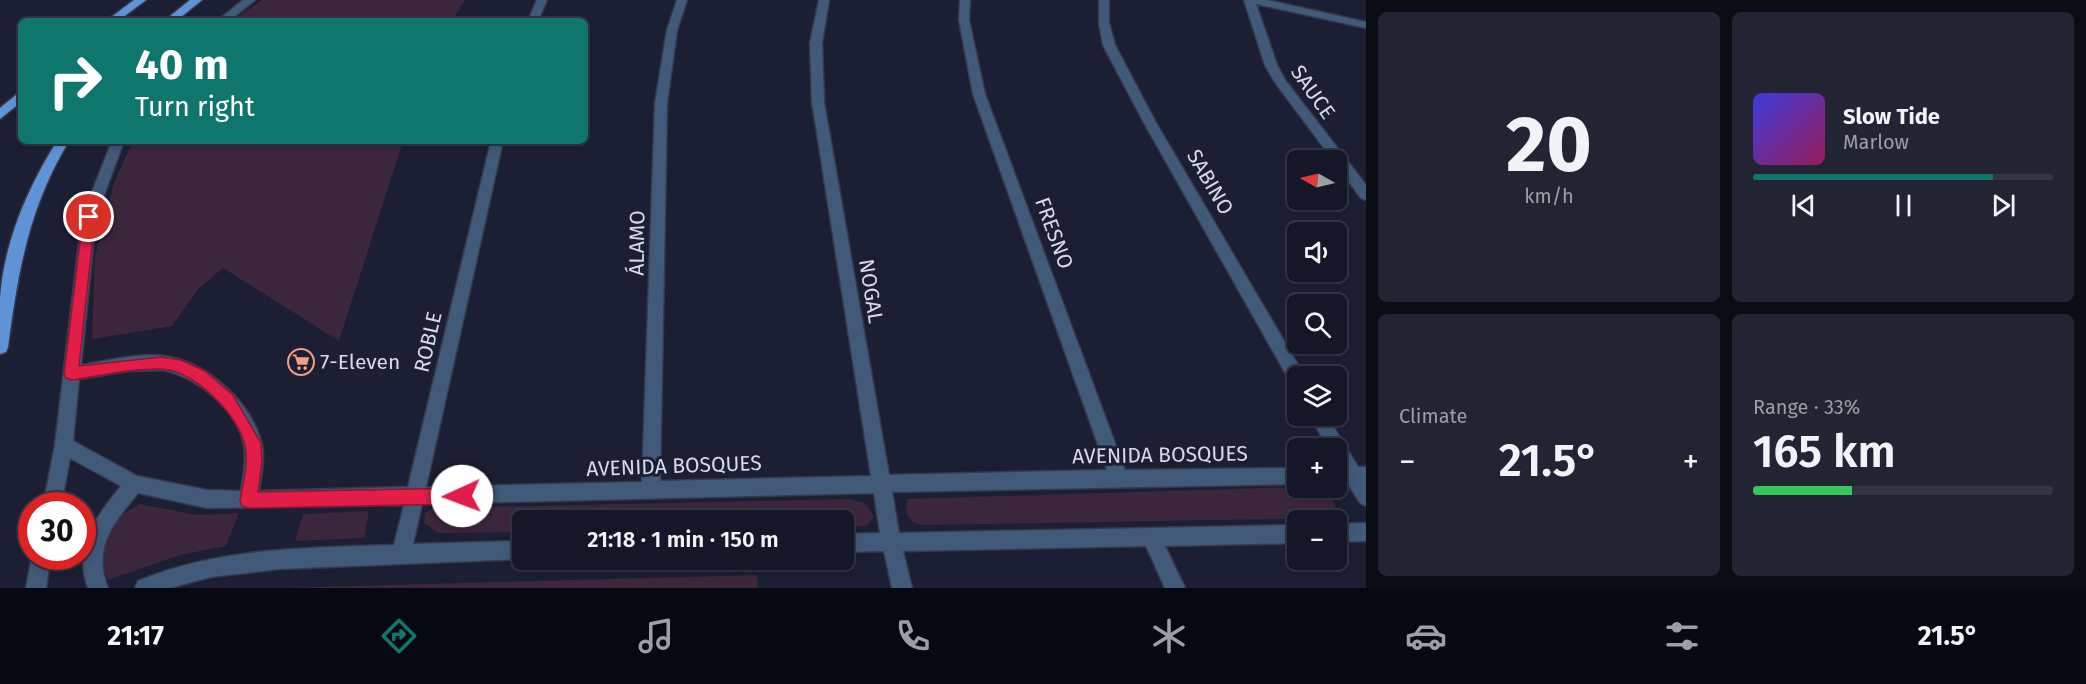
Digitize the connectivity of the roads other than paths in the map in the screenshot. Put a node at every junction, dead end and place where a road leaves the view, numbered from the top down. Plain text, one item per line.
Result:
1 (141, 0) edge
2 (197, 0) edge
3 (250, 0) edge
4 (542, 0) edge
5 (682, 0) edge
6 (824, 0) edge
7 (965, 0) edge
8 (1104, 0) edge
9 (1251, 0) edge
10 (115, 18) edge
11 (174, 18) edge
12 (226, 18) edge
13 (534, 18) edge
14 (1366, 25) edge
15 (18, 98) edge
16 (0, 115) edge
17 (61, 144) edge
18 (117, 144) edge
19 (496, 144) edge
20 (1366, 195) edge
21 (0, 347) edge
22 (1290, 366) edge
23 (71, 374) junction
24 (1324, 426) edge
25 (64, 445) junction
26 (1287, 476) edge
27 (1352, 476) edge
28 (1119, 478) junction
29 (881, 483) junction
30 (134, 484) junction
31 (651, 489) junction
32 (55, 492) edge
33 (414, 497) junction
34 (1366, 497) edge
35 (248, 500) junction
36 (1366, 532) edge
37 (1347, 533) edge
38 (1287, 534) edge
39 (1152, 538) junction
40 (891, 542) junction
41 (854, 543) edge
42 (512, 550) edge
43 (402, 553) junction
44 (39, 570) edge
45 (36, 588) edge
46 (98, 588) edge
47 (145, 588) edge
48 (902, 588) edge
49 (1175, 588) edge

1 - 10 main road
2 - 11 main road
3 - 12 street
4 - 13 street
5 - 31 street, ÁLAMO
6 - 29 street, NOGAL
7 - 28 street, FRESNO
8 - 22 street, SABINO
9 - 14 street
9 - 20 street, SAUCE
15 - 16 main road
17 - 21 main road
18 - 23 street
19 - 33 street, ROBLE
23 - 25 street
23 - 35 street
24 - 27 street
25 - 30 street, AVENIDA BOSQUES
25 - 32 street
26 - 28 street, AVENIDA BOSQUES
27 - 34 street
28 - 29 street, AVENIDA BOSQUES
29 - 31 street, AVENIDA BOSQUES
29 - 40 street, NOGAL
30 - 35 street, AVENIDA BOSQUES
30 - 46 street
31 - 33 street, AVENIDA BOSQUES
33 - 35 street, AVENIDA BOSQUES
33 - 43 street, ROBLE
36 - 37 street
38 - 39 street
39 - 40 street
39 - 49 street
40 - 41 street
40 - 48 street, NOGAL
42 - 43 street
43 - 47 street
44 - 45 street

